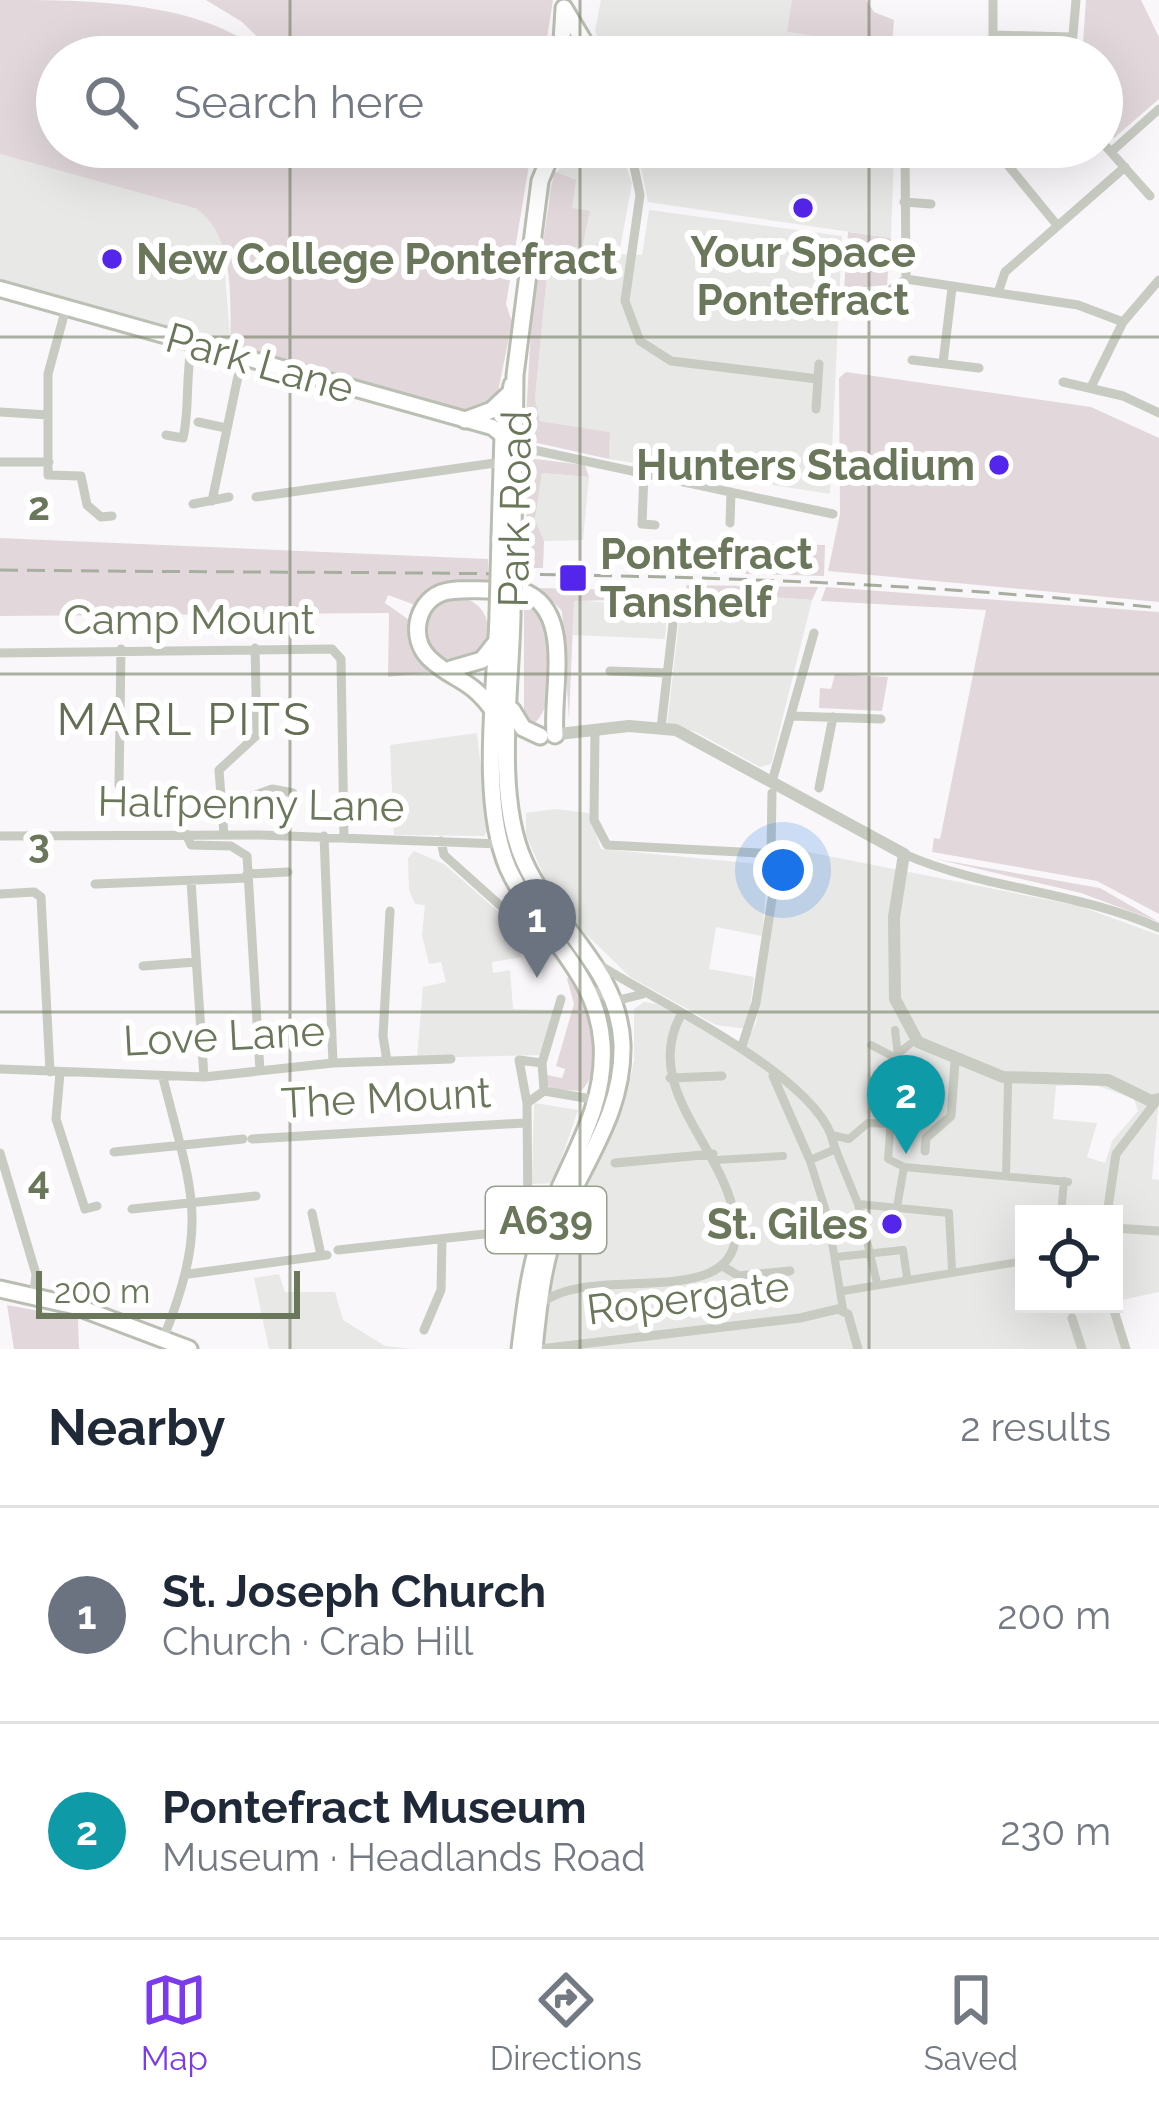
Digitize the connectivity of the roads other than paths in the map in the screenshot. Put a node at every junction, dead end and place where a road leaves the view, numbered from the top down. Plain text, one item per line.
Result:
1 (993, 0) edge
2 (1076, 0) edge
3 (565, 4) edge
4 (993, 35) joint
5 (563, 36) edge
6 (582, 36) edge
7 (1032, 36) edge
8 (1071, 36) edge
9 (1159, 110) edge
10 (1123, 142) edge
11 (1125, 167) joint
12 (547, 168) edge
13 (634, 168) edge
14 (905, 168) edge
15 (1010, 168) edge
16 (1150, 196) dead end
17 (904, 202) junction
18 (931, 204) dead end
19 (1057, 225) junction
20 (906, 279) junction
21 (1159, 280) edge
22 (952, 288) junction
23 (0, 289) edge
24 (886, 293) dead end
25 (998, 293) junction
26 (66, 308) junction
27 (1123, 322) junction
28 (192, 344) junction
29 (242, 357) junction
30 (913, 360) dead end
31 (943, 363) junction
32 (819, 364) dead end
33 (979, 368) dead end
34 (515, 375) junction
35 (818, 380) junction
36 (1063, 382) dead end
37 (1091, 387) junction
38 (508, 395) junction
39 (816, 409) dead end
40 (0, 412) edge
41 (1159, 413) edge
42 (48, 415) junction
43 (198, 422) dead end
44 (470, 422) junction
45 (226, 428) junction
46 (166, 435) dead end
47 (505, 449) junction
48 (0, 462) edge
49 (49, 462) junction
50 (644, 473) junction
51 (731, 492) junction
52 (256, 496) dead end
53 (229, 497) dead end
54 (212, 501) junction
55 (193, 504) dead end
56 (833, 514) dead end
57 (112, 516) dead end
58 (730, 523) dead end
59 (655, 525) dead end
60 (489, 590) dead end
61 (522, 591) dead end
62 (673, 624) dead end
63 (814, 633) dead end
64 (505, 641) junction
65 (255, 648) junction
66 (122, 649) junction
67 (0, 653) edge
68 (451, 669) junction
69 (610, 671) dead end
70 (668, 673) junction
71 (503, 710) junction
72 (792, 716) junction
73 (833, 717) junction
74 (881, 719) dead end
75 (661, 728) junction
76 (595, 730) junction
77 (547, 735) junction
78 (510, 760) junction
79 (118, 785) dead end
80 (819, 788) dead end
81 (293, 794) dead end
82 (774, 794) junction
83 (223, 807) junction
84 (512, 825) junction
85 (186, 834) junction
86 (224, 835) junction
87 (0, 836) edge
88 (324, 836) junction
89 (344, 837) junction
90 (441, 841) junction
91 (500, 844) junction
92 (521, 854) junction
93 (775, 854) junction
94 (904, 854) junction
95 (288, 872) dead end
96 (247, 876) junction
97 (191, 881) junction
98 (95, 884) dead end
99 (0, 894) edge
100 (390, 911) dead end
101 (1159, 928) edge
102 (542, 943) dead end
103 (196, 962) junction
104 (593, 962) junction
105 (143, 966) dead end
106 (587, 986) junction
107 (643, 994) junction
108 (561, 999) dead end
109 (615, 1001) junction
110 (682, 1013) junction
111 (600, 1024) junction
112 (895, 1030) dead end
113 (910, 1044) dead end
114 (871, 1045) dead end
115 (742, 1046) junction
116 (895, 1058) junction
117 (451, 1059) dead end
118 (387, 1061) junction
119 (955, 1062) junction
120 (333, 1063) junction
121 (542, 1063) junction
122 (0, 1069) edge
123 (621, 1070) junction
124 (260, 1071) junction
125 (55, 1072) junction
126 (722, 1076) dead end
127 (773, 1076) junction
128 (204, 1077) junction
129 (163, 1078) junction
130 (670, 1078) junction
131 (894, 1078) dead end
132 (1008, 1084) dead end
133 (544, 1091) junction
134 (598, 1100) junction
135 (1157, 1101) edge
136 (526, 1103) junction
137 (614, 1112) junction
138 (524, 1124) junction
139 (894, 1132) junction
140 (833, 1143) junction
141 (180, 1146) junction
142 (926, 1151) joint
143 (114, 1152) dead end
144 (0, 1153) edge
145 (783, 1156) dead end
146 (808, 1156) junction
147 (715, 1157) junction
148 (616, 1163) dead end
149 (904, 1167) junction
150 (924, 1172) junction
151 (1006, 1175) junction
152 (256, 1196) dead end
153 (194, 1203) junction
154 (859, 1204) junction
155 (97, 1205) dead end
156 (1062, 1205) edge
157 (1108, 1205) edge
158 (897, 1207) junction
159 (132, 1209) dead end
160 (312, 1213) dead end
161 (1123, 1229) edge
162 (1159, 1231) edge
163 (442, 1241) junction
164 (869, 1250) junction
165 (329, 1254) junction
166 (836, 1257) junction
167 (1015, 1261) edge
168 (968, 1264) junction
169 (724, 1267) junction
170 (546, 1268) junction
171 (790, 1271) dead end
172 (189, 1274) junction
173 (910, 1279) junction
174 (877, 1283) junction
175 (0, 1289) edge
176 (564, 1291) junction
177 (843, 1291) junction
178 (34, 1294) junction
179 (423, 1301) dead end
180 (539, 1306) junction
181 (435, 1308) junction
182 (843, 1309) junction
183 (1070, 1313) edge
184 (1115, 1313) edge
185 (1072, 1318) joint
186 (424, 1330) dead end
187 (164, 1337) junction
188 (189, 1349) edge
189 (520, 1349) edge
190 (537, 1349) edge
191 (858, 1349) edge
192 (1082, 1349) edge
193 (1126, 1349) edge

1 - 4 street
2 - 8 street
3 - 5 main road
3 - 6 main road
4 - 7 street
9 - 10 street
11 - 16 street
11 - 19 street
12 - 34 main road, Park Road
13 - 35 street
14 - 17 street
15 - 19 street
17 - 18 street
17 - 20 street
19 - 25 street
20 - 22 street
20 - 24 street
21 - 27 street
22 - 25 street
22 - 31 street
23 - 26 main road, Park Lane
25 - 27 street
26 - 28 main road, Park Lane
26 - 42 street
27 - 37 street
28 - 29 main road, Park Lane
28 - 46 street
29 - 44 main road, Park Lane
29 - 45 street
30 - 31 street
31 - 33 street
32 - 35 street
34 - 38 main road, Park Road
34 - 47 main road, Park Road
35 - 39 street
36 - 37 street
37 - 41 street
38 - 44 main road
38 - 47 main road, Park Road
40 - 42 street
42 - 49 street
43 - 45 street
44 - 47 main road
45 - 54 street
47 - 50 street
47 - 52 street
47 - 64 main road, Park Road / A639, bridge
48 - 49 street
49 - 57 street
50 - 51 street
50 - 59 street
51 - 56 street
51 - 58 street
53 - 54 street
54 - 55 street
60 - 68 main road
61 - 77 main road
62 - 70 street
63 - 72 street
64 - 68 main road
64 - 71 main road, A639
65 - 66 street, Camp Mount
65 - 83 street
65 - 89 street, Camp Mount
66 - 67 street, Camp Mount
66 - 79 street
68 - 71 main road
69 - 70 street
70 - 75 street
71 - 77 main road
71 - 78 main road, A639
71 - 91 main road, A639
72 - 73 street
72 - 82 street
73 - 74 street
73 - 80 street
75 - 76 street
75 - 82 street
76 - 77 street
76 - 93 street
77 - 78 main road
78 - 84 main road, A639
81 - 83 street
82 - 93 street
82 - 94 street
83 - 86 street
84 - 91 main road
84 - 92 main road, A639
85 - 86 street, Halfpenny Lane
85 - 87 street, Halfpenny Lane
85 - 96 street
86 - 88 street, Halfpenny Lane
88 - 89 street, Halfpenny Lane
88 - 120 street
89 - 90 street, Halfpenny Lane
90 - 91 street, Halfpenny Lane
90 - 102 street
91 - 92 main road
91 - 106 main road, A639
92 - 104 main road, A639
93 - 115 street
94 - 101 street
94 - 119 street
95 - 96 street
96 - 97 street
96 - 124 street
97 - 98 street
97 - 103 street
99 - 125 street
100 - 118 street
103 - 105 street
103 - 128 street
104 - 107 street
104 - 109 main road, A639
106 - 109 street
106 - 111 main road, A639
107 - 109 street
107 - 110 street
108 - 121 street
109 - 111 street
109 - 123 main road, A639
110 - 115 street
110 - 130 street
111 - 134 main road, A639
112 - 116 street
113 - 116 street
114 - 116 street
115 - 127 street
117 - 118 street, Love Lane
118 - 120 street, Love Lane
119 - 135 street
119 - 142 street
120 - 124 street, Love Lane
121 - 133 street
121 - 136 street
122 - 125 street, Love Lane
123 - 134 main road, A639
123 - 137 main road, A639
124 - 128 street, Love Lane
125 - 129 street, Love Lane
125 - 155 street
126 - 130 street
127 - 140 street
127 - 146 street
128 - 129 street, Love Lane
129 - 141 street
130 - 147 street
131 - 139 street
132 - 151 street
133 - 134 street
133 - 136 street
134 - 137 main road
134 - 189 main road, A639
135 - 157 street
136 - 138 street
137 - 170 main road, A639
138 - 141 street, The Mount
138 - 163 street
139 - 140 street
139 - 149 street
140 - 146 street
140 - 154 street
141 - 143 street, The Mount
141 - 153 street
142 - 150 street
144 - 178 street
145 - 147 street
146 - 166 street
147 - 148 street
147 - 169 street
149 - 150 street
149 - 158 street
150 - 151 street
151 - 156 street
152 - 153 street
153 - 159 street
153 - 172 street
154 - 158 street
154 - 164 street
158 - 168 street
160 - 165 street
161 - 162 street
163 - 165 street
163 - 181 street
164 - 166 street
164 - 173 street
164 - 174 street
165 - 172 street
166 - 177 street
167 - 168 street
168 - 173 street
169 - 171 street
169 - 176 street
170 - 176 street
170 - 180 main road, A639
172 - 187 street
173 - 174 street
174 - 177 street
175 - 178 main road
176 - 180 street
177 - 182 street
178 - 187 main road
179 - 181 street
180 - 190 main road, A639
181 - 186 street
182 - 190 street, Ropergate
182 - 191 street
183 - 185 street
184 - 193 street
185 - 192 street
187 - 188 main road

